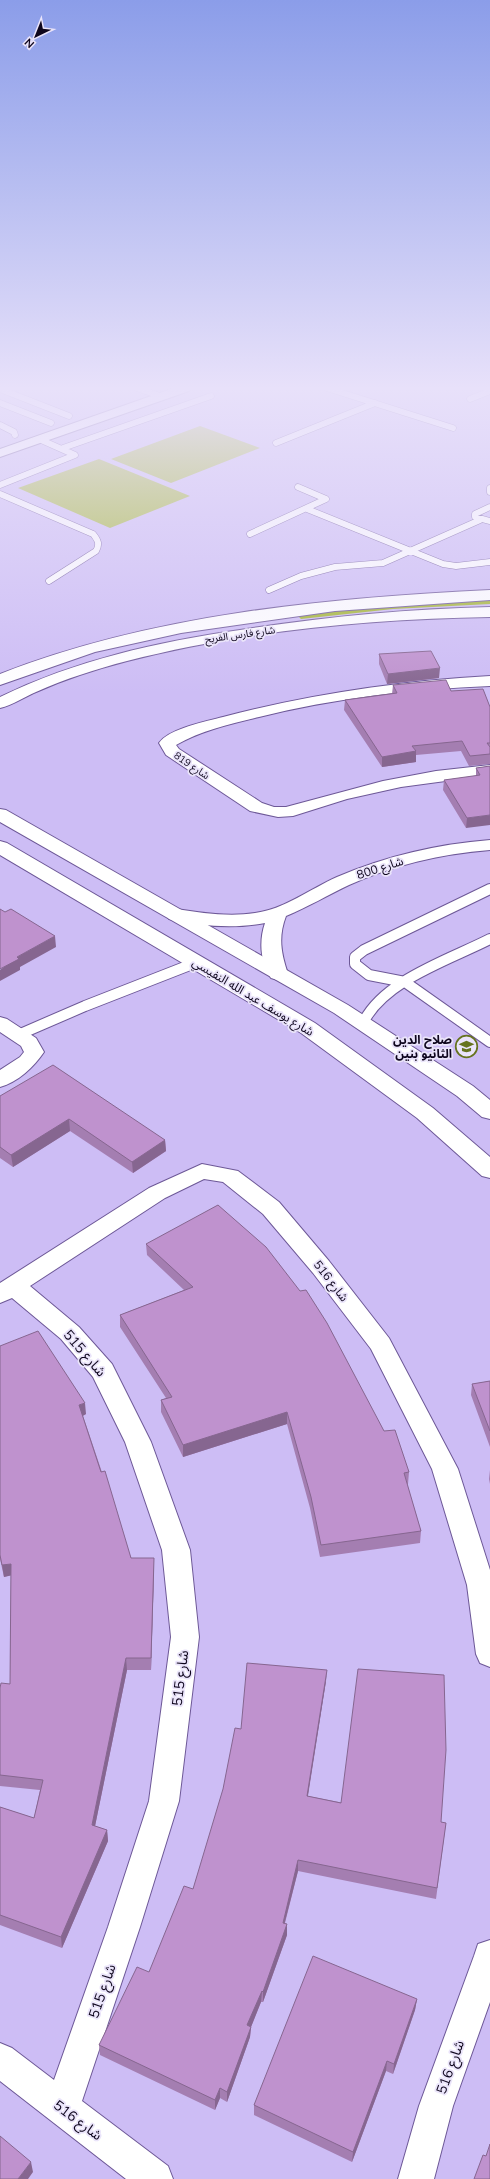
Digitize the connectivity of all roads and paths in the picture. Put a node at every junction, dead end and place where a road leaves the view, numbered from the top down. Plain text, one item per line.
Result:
1 (304, 490) edge
2 (0, 494) edge
3 (490, 507) edge
4 (307, 509) junction
5 (480, 520) junction
6 (490, 521) edge
7 (250, 534) dead end
8 (411, 551) junction
9 (490, 562) edge
10 (49, 581) dead end
11 (269, 590) dead end
12 (490, 596) edge
13 (490, 612) edge
14 (0, 680) edge
15 (490, 681) edge
16 (0, 703) edge
17 (490, 770) edge
18 (0, 814) edge
19 (490, 845) edge
20 (0, 847) edge
21 (490, 889) edge
22 (278, 913) junction
23 (176, 915) junction
24 (490, 939) edge
25 (195, 963) junction
26 (278, 974) junction
27 (405, 982) junction
28 (0, 1023) edge
29 (363, 1024) junction
30 (18, 1034) junction
31 (490, 1042) edge
32 (0, 1080) edge
33 (490, 1112) edge
34 (490, 1170) edge
35 (6, 1289) edge
36 (490, 1654) edge
37 (490, 1956) edge
38 (0, 2060) edge
39 (62, 2108) junction
40 (156, 2179) edge
41 (416, 2179) edge

1 - 4 lane
2 - 10 lane
3 - 5 lane
4 - 7 lane
4 - 8 lane
5 - 6 lane
5 - 8 lane
8 - 9 lane
8 - 11 lane
12 - 14 street, شارع فارس الفريح
13 - 16 street, شارع فارس الفريح
15 - 17 street, شارع 819
18 - 23 street
19 - 22 street, شارع 800
20 - 25 street, شارع يوسف عبد الله النفيسي
21 - 27 lane
22 - 23 street, شارع 800
22 - 26 street
23 - 26 street
24 - 27 lane
25 - 30 lane
25 - 34 street, شارع يوسف عبد الله النفيسي
26 - 29 street
27 - 29 lane
27 - 31 lane
28 - 30 street
29 - 33 street
30 - 32 street
35 - 36 street, شارع 516
35 - 39 street, شارع 515
37 - 41 street, شارع 516
38 - 39 street, شارع 516
39 - 40 street, شارع 516

